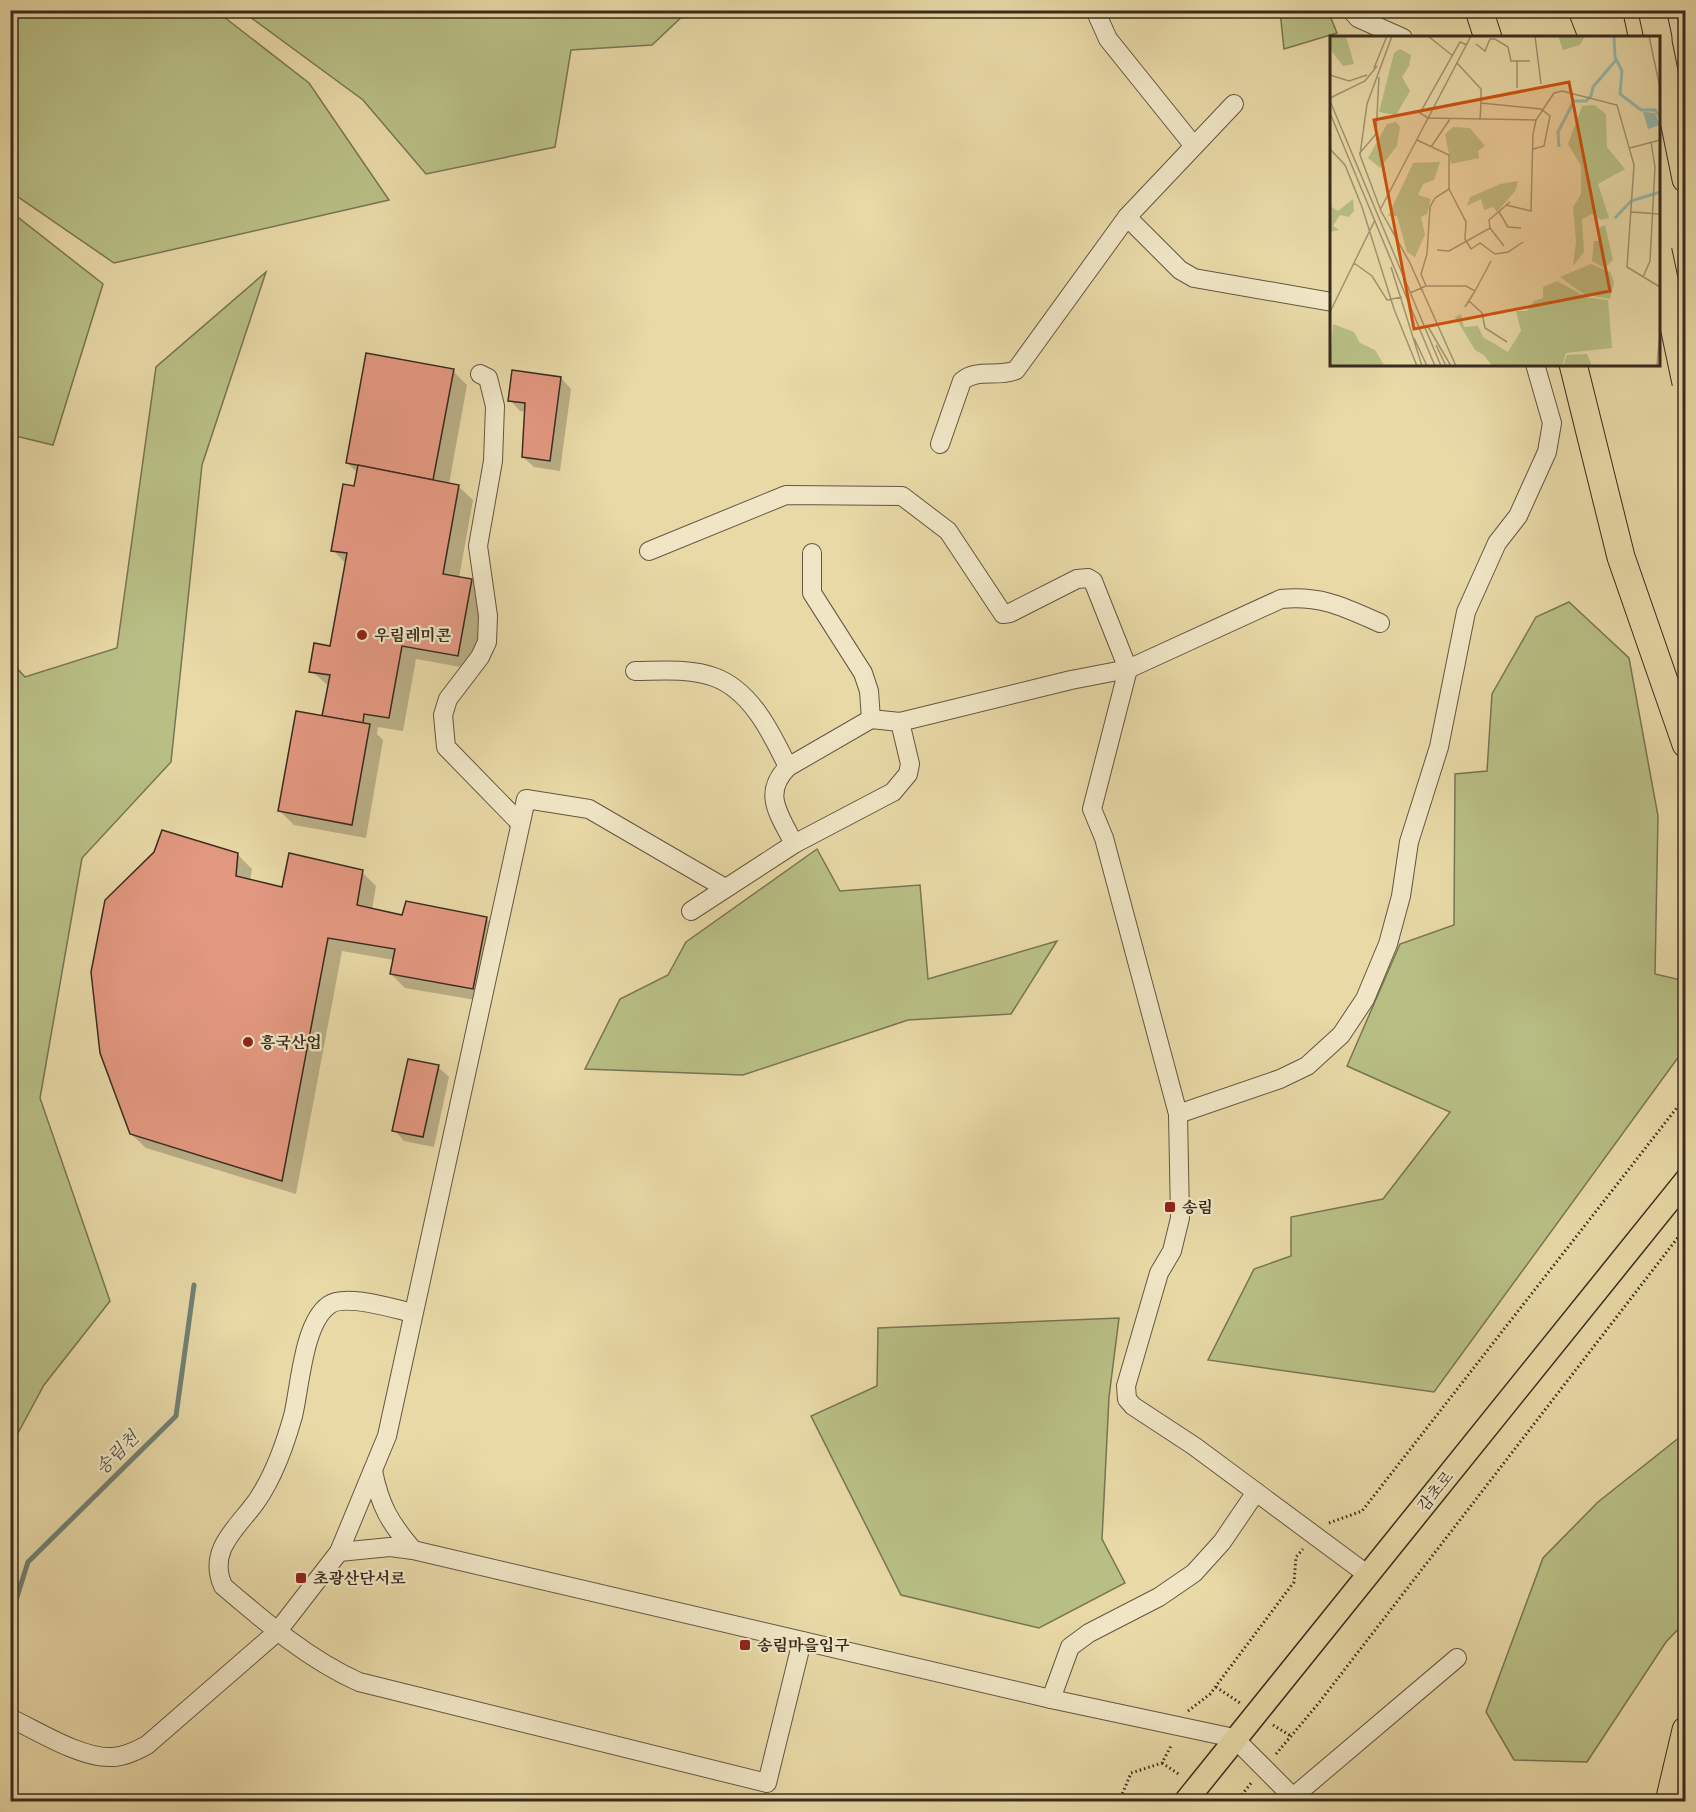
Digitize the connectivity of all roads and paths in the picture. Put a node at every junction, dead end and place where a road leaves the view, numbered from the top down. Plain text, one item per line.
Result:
1 (1095, 10) edge
2 (1351, 10) edge
3 (1479, 10) edge
4 (1489, 10) edge
5 (1582, 10) edge
6 (1608, 10) edge
7 (1652, 10) edge
8 (1398, 36) edge
9 (1487, 36) edge
10 (1495, 36) edge
11 (1592, 36) edge
12 (1614, 36) edge
13 (1658, 36) edge
14 (1660, 47) edge
15 (1234, 104) dead end
16 (1194, 146) junction
17 (1686, 179) edge
18 (1127, 218) junction
19 (1660, 256) edge
20 (1330, 302) edge
21 (1686, 308) edge
22 (1660, 315) edge
23 (1536, 366) edge
24 (1573, 366) edge
25 (480, 374) dead end
26 (1686, 383) edge
27 (940, 444) dead end
28 (649, 551) dead end
29 (812, 553) dead end
30 (1380, 623) dead end
31 (1128, 669) junction
32 (636, 671) dead end
33 (871, 719) junction
34 (900, 722) junction
35 (1686, 744) edge
36 (788, 767) junction
37 (520, 823) junction
38 (794, 844) junction
39 (725, 888) junction
40 (691, 911) dead end
41 (1686, 1096) edge
42 (1178, 1114) junction
43 (1686, 1180) edge
44 (1686, 1227) edge
45 (413, 1313) junction
46 (373, 1471) junction
47 (1256, 1491) junction
48 (1316, 1536) junction
49 (413, 1550) junction
50 (339, 1552) junction
51 (1368, 1575) junction
52 (277, 1632) junction
53 (802, 1641) junction
54 (1457, 1658) dead end
55 (1051, 1699) junction
56 (10, 1718) edge
57 (1180, 1727) junction
58 (1686, 1730) edge
59 (1234, 1738) junction
60 (1264, 1768) junction
61 (767, 1784) junction
62 (1290, 1799) edge
63 (762, 1802) edge
64 (1119, 1802) edge
65 (1185, 1802) edge
66 (1236, 1802) edge
67 (1668, 1802) edge

1 - 16 street
2 - 8 street
3 - 9 highway
4 - 10 highway
5 - 11 highway
6 - 12 highway
7 - 13 highway
14 - 17 highway
15 - 16 street
16 - 18 street
18 - 20 street
18 - 27 street
19 - 26 highway, bridge
21 - 22 street
23 - 42 street
24 - 35 highway
25 - 37 street
28 - 31 street
29 - 33 street
30 - 31 street
31 - 34 street
31 - 42 street
32 - 36 street
33 - 34 street
33 - 36 street
34 - 38 street
36 - 38 street
37 - 39 street
37 - 45 street
38 - 39 street
39 - 40 street
41 - 48 path
42 - 47 street
43 - 51 main road, 감초로
44 - 60 path
45 - 46 street
45 - 52 street
46 - 49 street
46 - 50 street
47 - 48 street
47 - 55 street
48 - 51 street
48 - 57 path
49 - 50 street
49 - 53 street
50 - 52 street
51 - 59 main road, 감초로
52 - 56 street
52 - 61 street
53 - 55 street
53 - 61 street
54 - 62 street
55 - 57 street
57 - 59 street
57 - 64 path
58 - 67 highway
59 - 60 street
59 - 65 main road, 감초로
60 - 62 street
60 - 66 path
61 - 63 street

